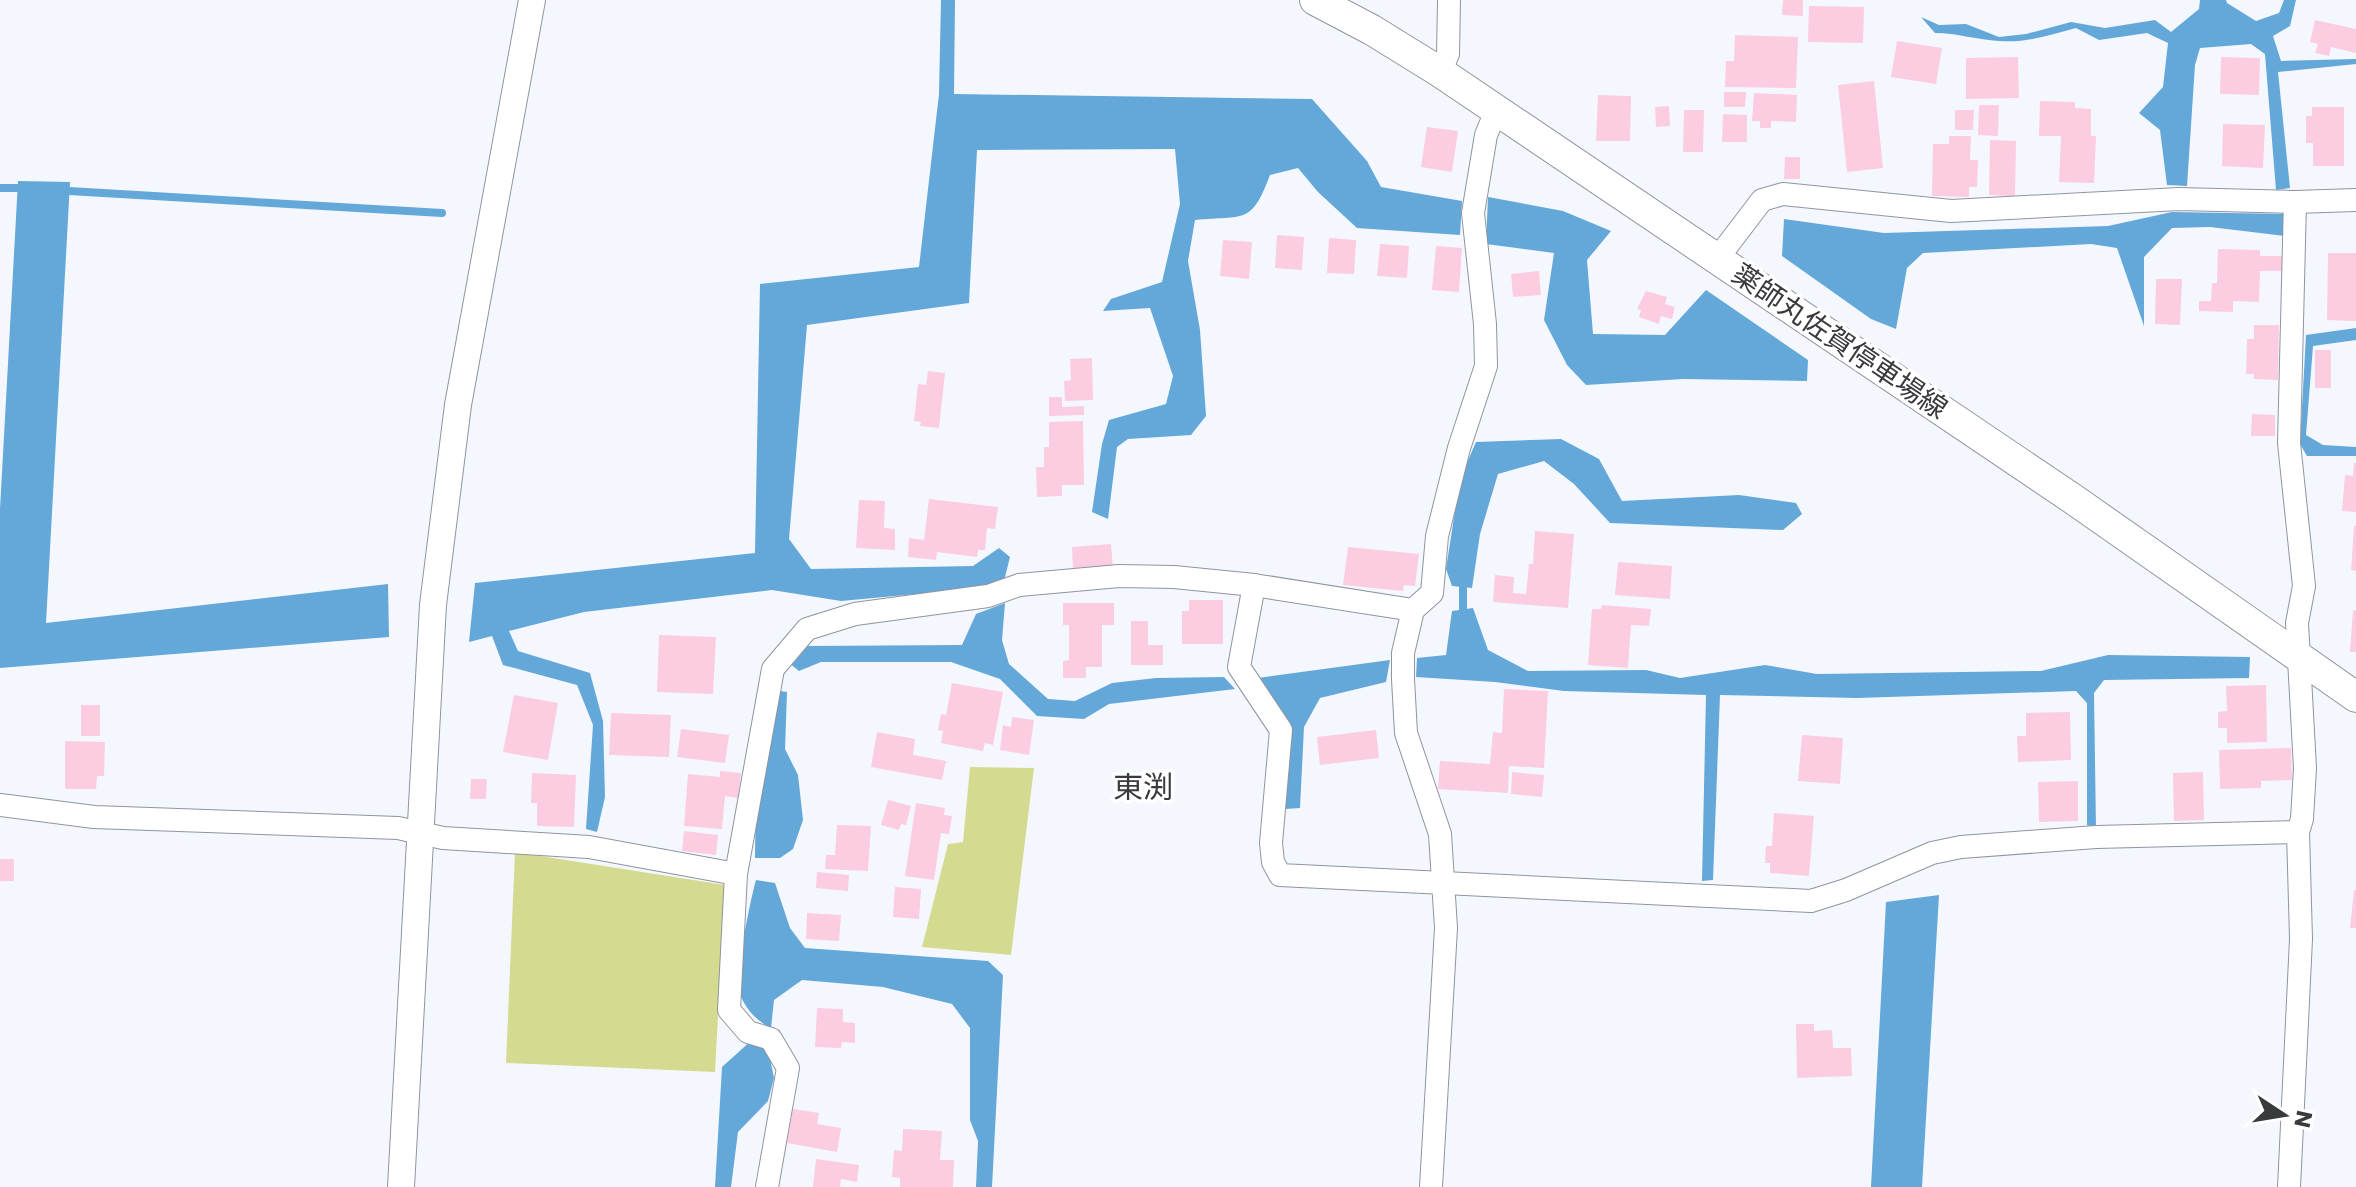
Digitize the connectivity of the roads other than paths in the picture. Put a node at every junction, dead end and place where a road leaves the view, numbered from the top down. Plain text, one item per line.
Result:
1 (532, 0) edge
2 (1315, 0) edge
3 (1449, 0) edge
4 (1440, 72) junction
5 (1496, 111) junction
6 (2356, 200) edge
7 (2295, 202) junction
8 (1717, 259) junction
9 (1254, 585) junction
10 (1413, 610) junction
11 (2297, 658) junction
12 (2356, 697) edge
13 (0, 805) edge
14 (420, 832) junction
15 (2298, 832) junction
16 (736, 874) junction
17 (1444, 885) junction
18 (401, 1187) edge
19 (767, 1187) edge
20 (1431, 1187) edge
21 (2289, 1187) edge

1 - 14 street
2 - 4 main road, 薬師丸佐賀停車場線
3 - 4 street
4 - 5 main road, 薬師丸佐賀停車場線
5 - 8 main road, 薬師丸佐賀停車場線
5 - 10 street
6 - 7 street
7 - 8 street
7 - 11 street
8 - 11 main road, 薬師丸佐賀停車場線
9 - 10 street
9 - 16 street
9 - 17 street
10 - 17 street
11 - 12 main road, 薬師丸佐賀停車場線
11 - 15 street
13 - 14 street
14 - 16 street
14 - 18 street
15 - 17 street
15 - 21 street
16 - 19 street
17 - 20 street

